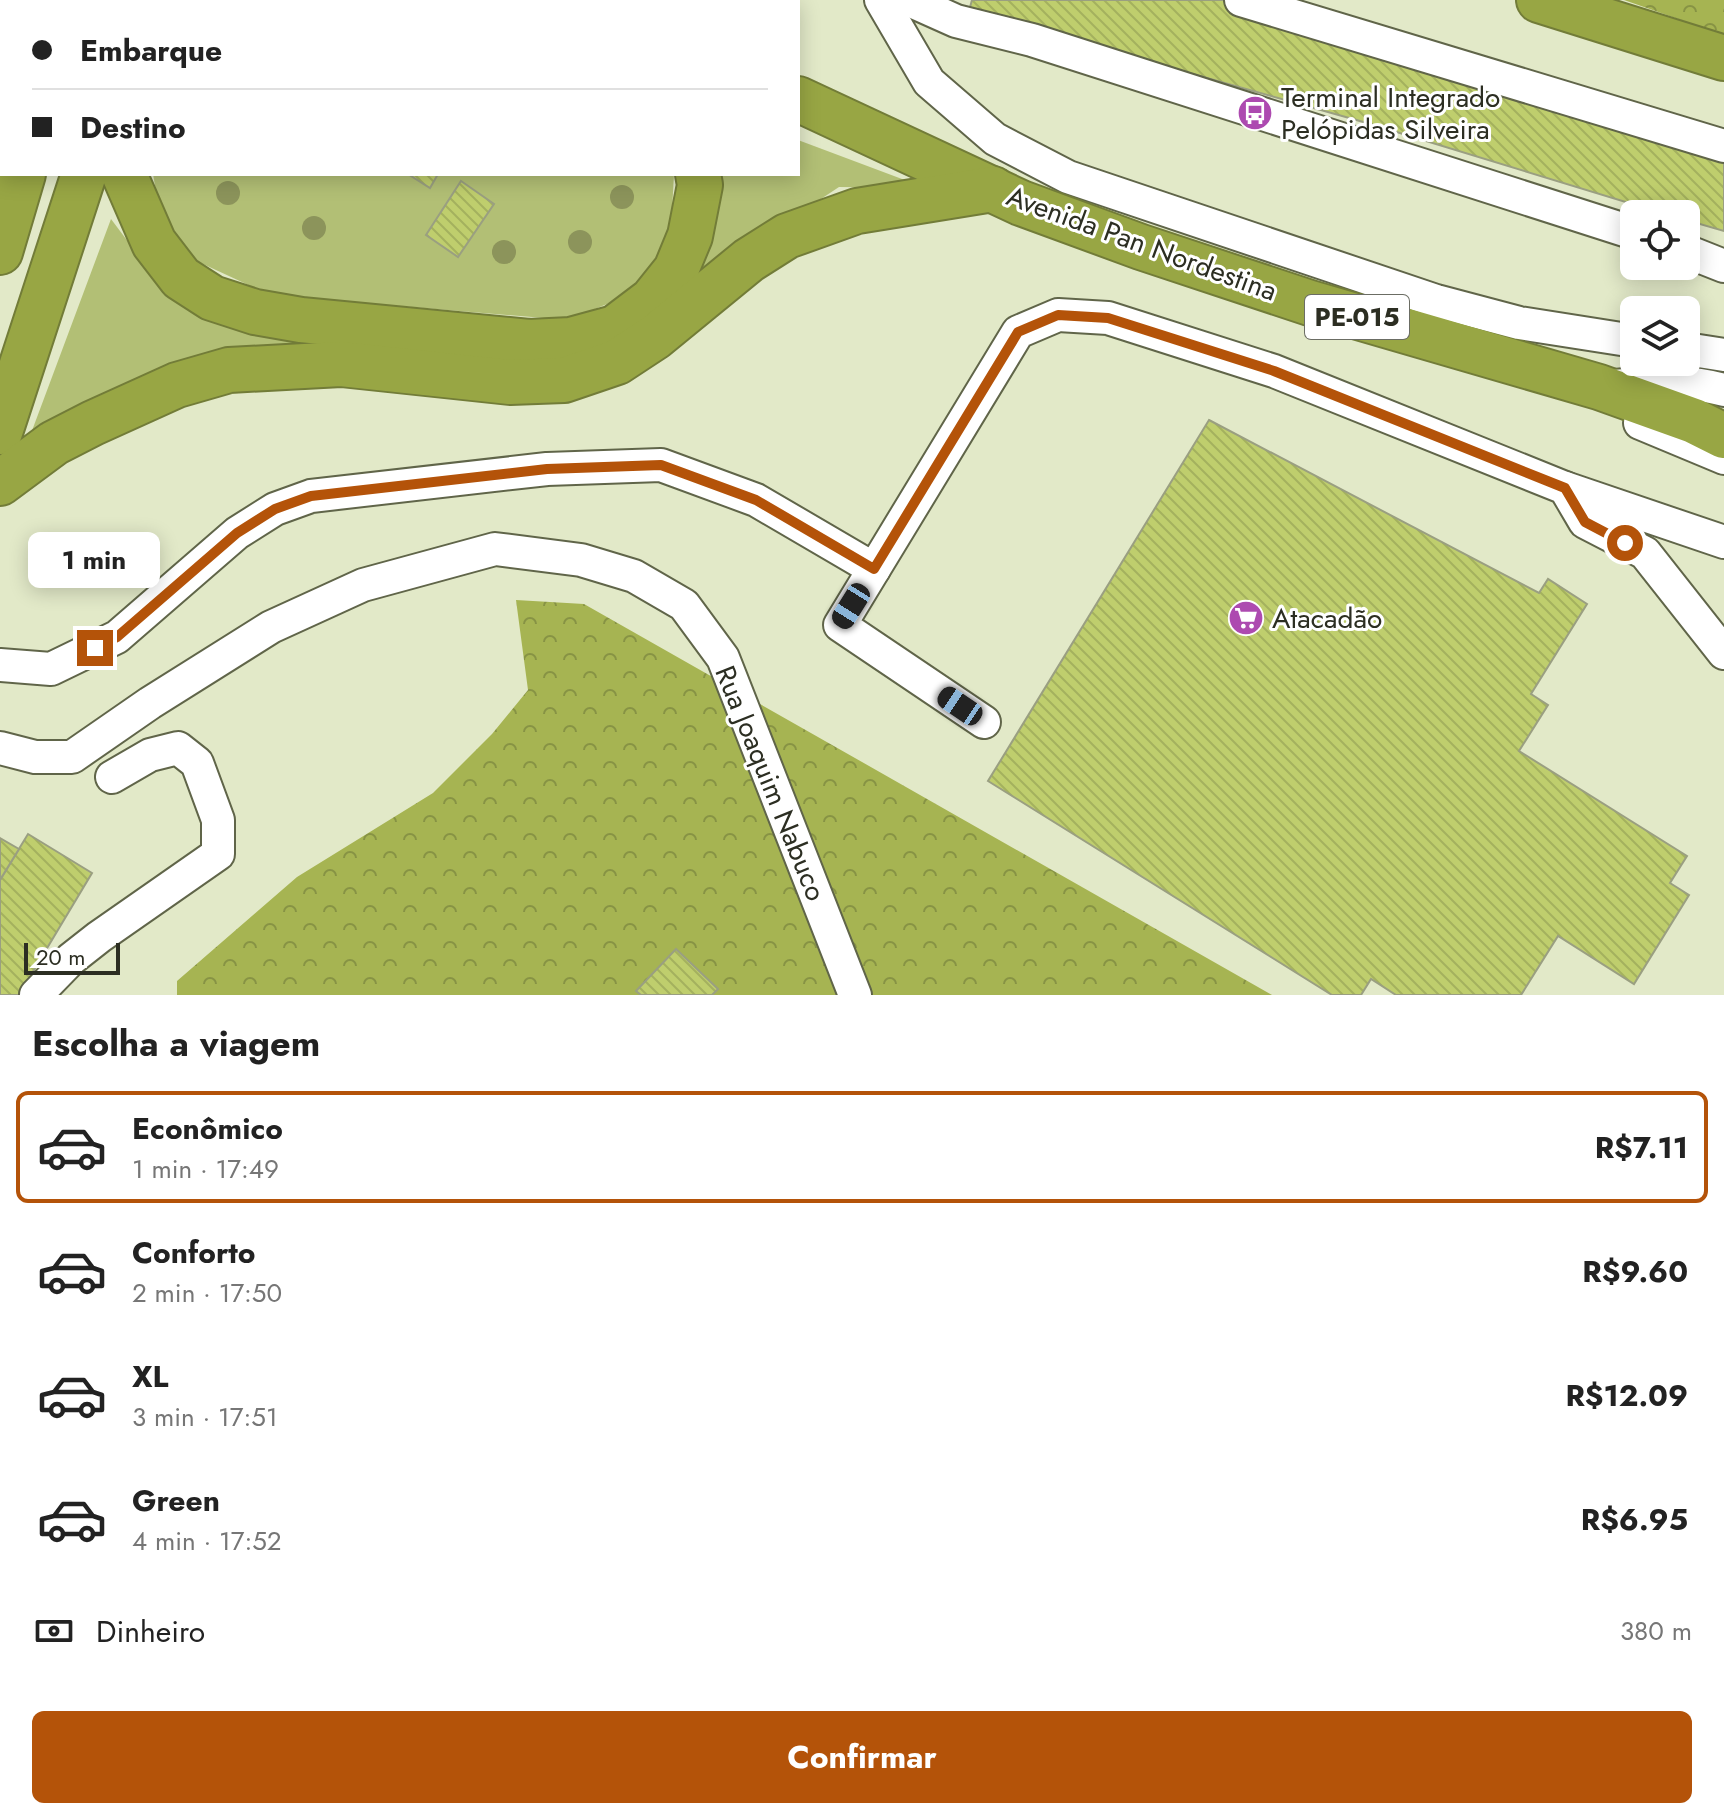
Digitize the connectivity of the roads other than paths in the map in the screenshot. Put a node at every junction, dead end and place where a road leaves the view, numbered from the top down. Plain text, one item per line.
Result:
1 (881, 0) edge
2 (909, 0) edge
3 (1241, 0) edge
4 (1539, 0) edge
5 (1724, 58) edge
6 (800, 100) edge
7 (1724, 146) edge
8 (22, 176) edge
9 (83, 176) edge
10 (125, 176) edge
11 (698, 176) edge
12 (993, 189) junction
13 (1620, 229) edge
14 (0, 252) edge
15 (1700, 257) edge
16 (1724, 266) edge
17 (1427, 337) junction
18 (1620, 339) edge
19 (1700, 351) edge
20 (1724, 355) edge
21 (1599, 387) junction
22 (1724, 390) edge
23 (0, 432) edge
24 (1724, 436) edge
25 (1724, 458) edge
26 (0, 483) edge
27 (1565, 488) junction
28 (1724, 542) edge
29 (874, 569) junction
30 (1724, 653) edge
31 (0, 665) edge
32 (984, 722) dead end
33 (0, 748) edge
34 (112, 777) dead end
35 (36, 995) edge
36 (855, 995) edge

1 - 18 street
2 - 13 street
3 - 7 street
4 - 5 highway
6 - 12 highway, Avenida Pan Nordestina / PE-015
8 - 14 highway
9 - 23 highway
10 - 11 highway
12 - 17 highway, Avenida Pan Nordestina / PE-015
12 - 26 highway
15 - 16 street
17 - 21 highway, Avenida Pan Nordestina / PE-015
17 - 25 street
19 - 20 street
21 - 22 street
21 - 24 highway, Avenida Pan Nordestina / PE-015
27 - 28 street
27 - 29 street
27 - 30 street
29 - 31 street
29 - 32 street
33 - 36 street, Rua Joaquim Nabuco
34 - 35 street

